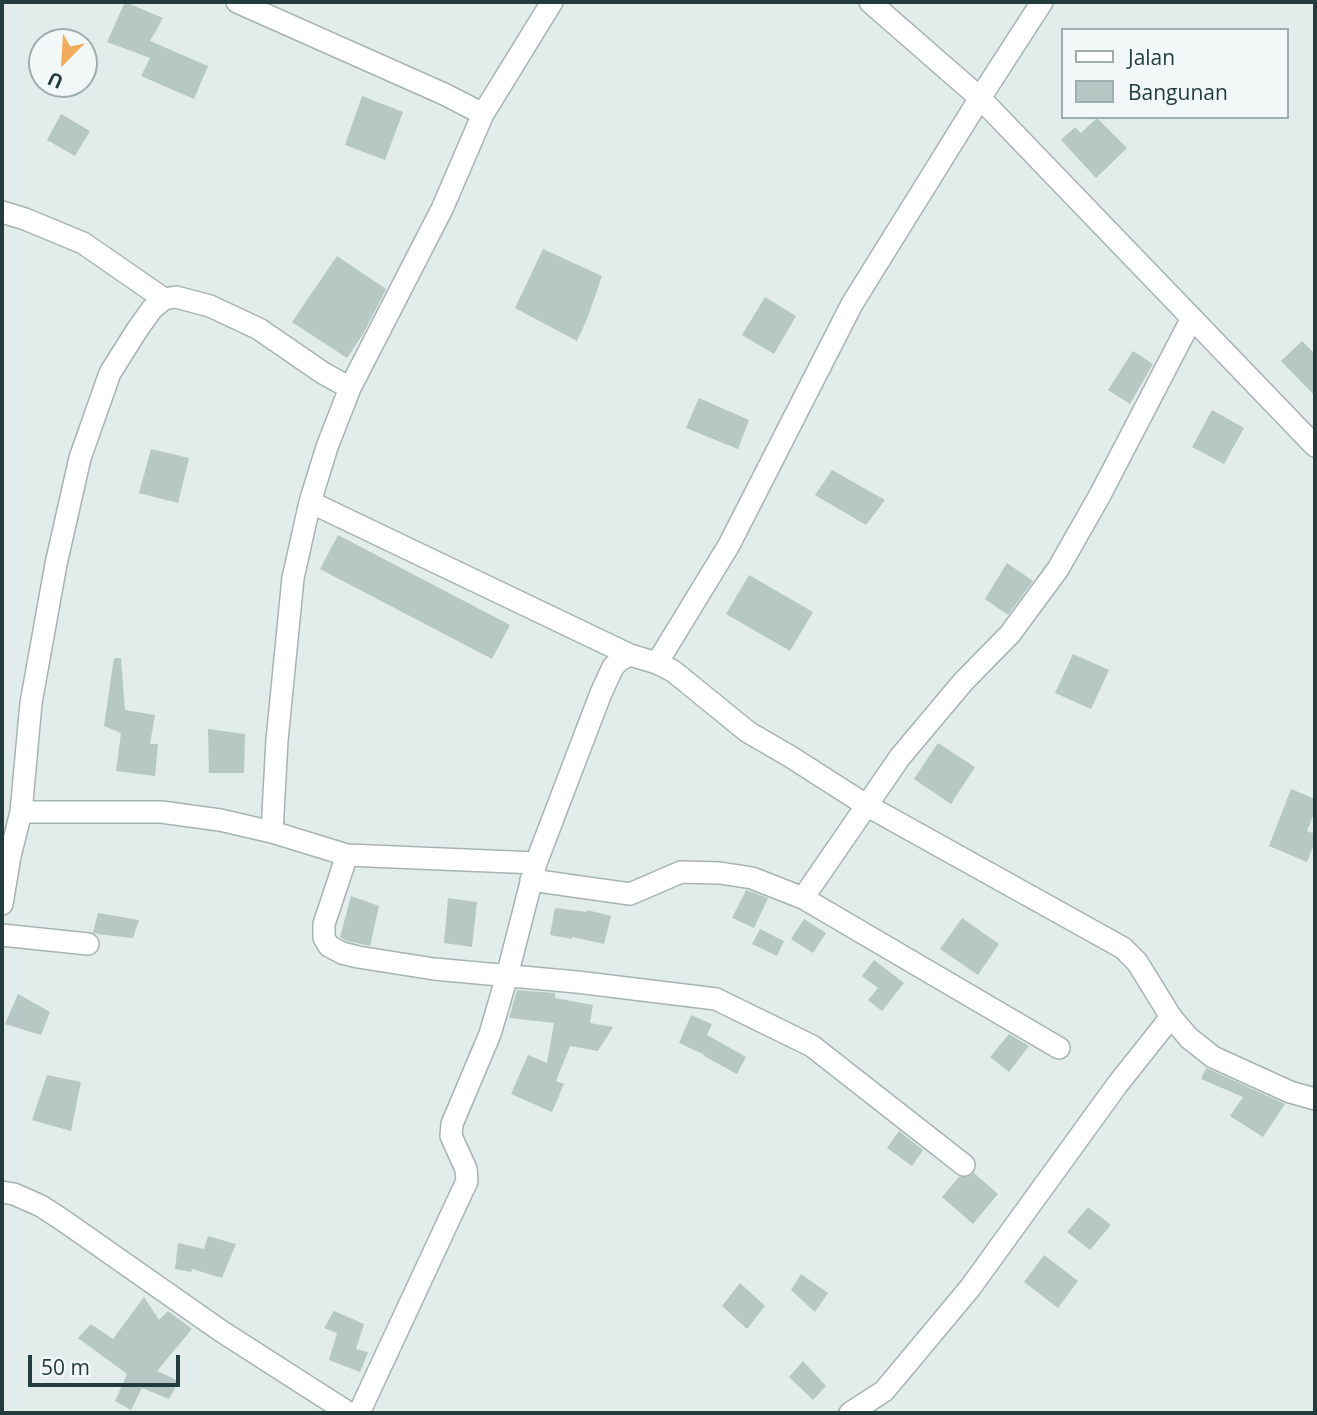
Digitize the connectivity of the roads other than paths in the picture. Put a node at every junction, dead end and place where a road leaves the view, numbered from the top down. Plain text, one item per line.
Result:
1 (237, 2) edge
2 (552, 2) edge
3 (870, 2) edge
4 (1042, 2) edge
5 (980, 98) junction
6 (483, 114) junction
7 (2, 212) edge
8 (164, 299) junction
9 (1192, 318) junction
10 (350, 388) junction
11 (1315, 446) edge
12 (310, 502) junction
13 (630, 655) junction
14 (657, 663) junction
15 (866, 805) junction
16 (21, 812) junction
17 (272, 832) junction
18 (347, 855) junction
19 (533, 871) junction
20 (803, 898) junction
21 (2, 904) edge
22 (2, 935) edge
23 (88, 944) dead end
24 (507, 976) junction
25 (1171, 1017) junction
26 (1059, 1048) dead end
27 (1315, 1099) edge
28 (964, 1166) dead end
29 (2, 1192) edge
30 (349, 1413) edge
31 (359, 1413) edge
32 (850, 1413) edge

1 - 6 street
2 - 6 street
3 - 5 street
4 - 5 street
5 - 9 street
5 - 14 street
6 - 10 street
7 - 8 street
8 - 10 street
8 - 16 street
9 - 11 street
9 - 15 street
10 - 12 street
12 - 13 street
12 - 17 street
13 - 14 street
13 - 19 street
14 - 15 street
15 - 20 street
15 - 25 street
16 - 17 street
16 - 21 street
17 - 18 street
18 - 19 street
18 - 24 street
19 - 20 street
19 - 24 street
20 - 26 street
22 - 23 street
24 - 28 street
24 - 31 street
25 - 27 street
25 - 32 street
29 - 30 street

